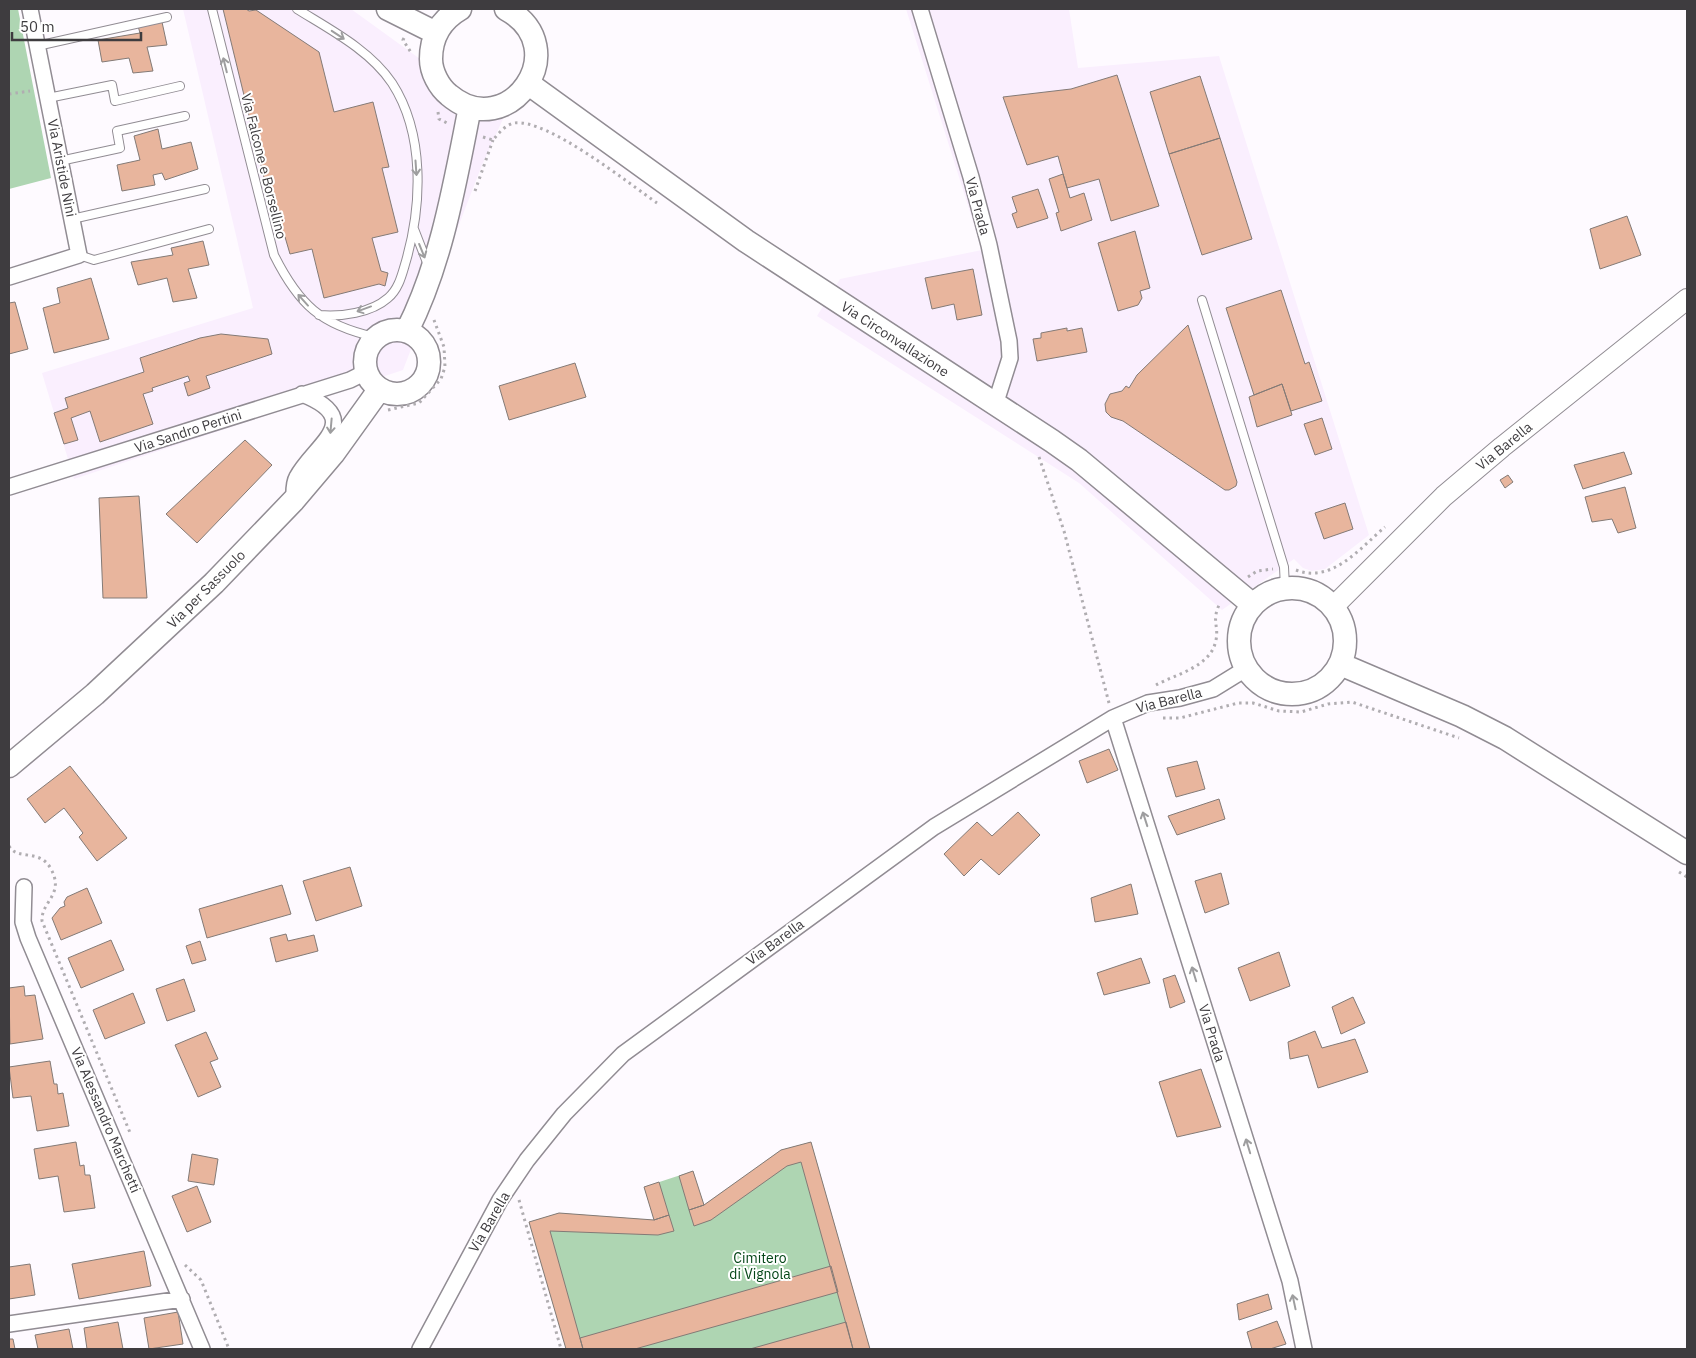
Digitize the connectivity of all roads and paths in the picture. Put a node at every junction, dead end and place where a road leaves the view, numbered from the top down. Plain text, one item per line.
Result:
1 (30, 9) edge
2 (212, 9) edge
3 (296, 9) edge
4 (388, 9) edge
5 (460, 9) edge
6 (506, 9) edge
7 (920, 9) edge
8 (167, 17) dead end
9 (411, 22) junction
10 (436, 33) junction
11 (37, 46) junction
12 (412, 55) dead end
13 (528, 84) junction
14 (180, 86) dead end
15 (47, 93) junction
16 (9, 96) edge
17 (436, 106) dead end
18 (470, 107) junction
19 (185, 116) dead end
20 (465, 132) junction
21 (60, 161) junction
22 (205, 189) dead end
23 (662, 207) dead end
24 (72, 219) junction
25 (209, 229) dead end
26 (414, 229) junction
27 (79, 256) junction
28 (431, 272) junction
29 (9, 277) edge
30 (1687, 299) edge
31 (1202, 300) dead end
32 (319, 315) junction
33 (407, 331) junction
34 (375, 337) junction
35 (373, 381) junction
36 (302, 394) junction
37 (995, 405) junction
38 (1032, 452) dead end
39 (9, 487) edge
40 (294, 500) junction
41 (1285, 588) junction
42 (1254, 604) junction
43 (1333, 607) junction
44 (1340, 664) junction
45 (1247, 668) junction
46 (1113, 718) junction
47 (1161, 718) dead end
48 (1463, 740) dead end
49 (9, 766) edge
50 (9, 846) edge
51 (1679, 860) edge
52 (1687, 877) edge
53 (24, 887) dead end
54 (134, 1142) dead end
55 (514, 1206) dead end
56 (183, 1261) dead end
57 (182, 1299) junction
58 (9, 1324) edge
59 (202, 1349) edge
60 (229, 1349) edge
61 (420, 1349) edge
62 (562, 1349) edge
63 (1304, 1349) edge

1 - 11 street, Via Aristide Nini
32 -> 2 lane, Via Falcone e Borsellino
3 -> 26 lane
4 - 9 main road
5 - 10 main road
6 - 13 main road
7 - 37 street, Via Prada
8 - 11 lane
9 - 10 main road
9 - 12 path
10 - 18 main road
11 - 15 street, Via Aristide Nini
13 - 18 main road
13 - 37 main road, Via Circonvallazione
14 - 15 lane
15 - 16 path
15 - 21 street, Via Aristide Nini
17 - 20 path
18 - 20 main road
19 - 21 lane
20 - 23 path
20 - 28 main road
21 - 24 street, Via Aristide Nini
22 - 24 lane
24 - 27 street, Via Aristide Nini
25 - 27 lane
26 -> 28 lane
26 -> 32 lane
27 - 29 street
28 - 33 main road
30 - 43 street, Via Barella
31 - 41 lane
32 - 34 lane, Via Falcone e Borsellino
33 - 34 main road
33 - 35 main road
34 - 35 main road
35 - 36 street, Via Sandro Pertini
35 - 40 main road, Via per Sassuolo
36 - 39 street, Via Sandro Pertini
36 -> 40 street
37 - 42 main road, Via Circonvallazione
38 - 46 path
40 - 49 main road, Via per Sassuolo
41 - 42 main road
41 - 43 main road
42 - 45 main road
43 - 44 main road
44 - 45 main road
44 - 51 main road
45 - 46 street, Via Barella
46 - 61 street, Via Barella
63 -> 46 street, Via Prada
47 - 48 path
50 - 54 path
51 - 52 path
53 - 57 street, Via Alessandro Marchetti
55 - 62 path
56 - 60 path
57 - 58 street
57 - 59 street, Via Alessandro Marchetti

